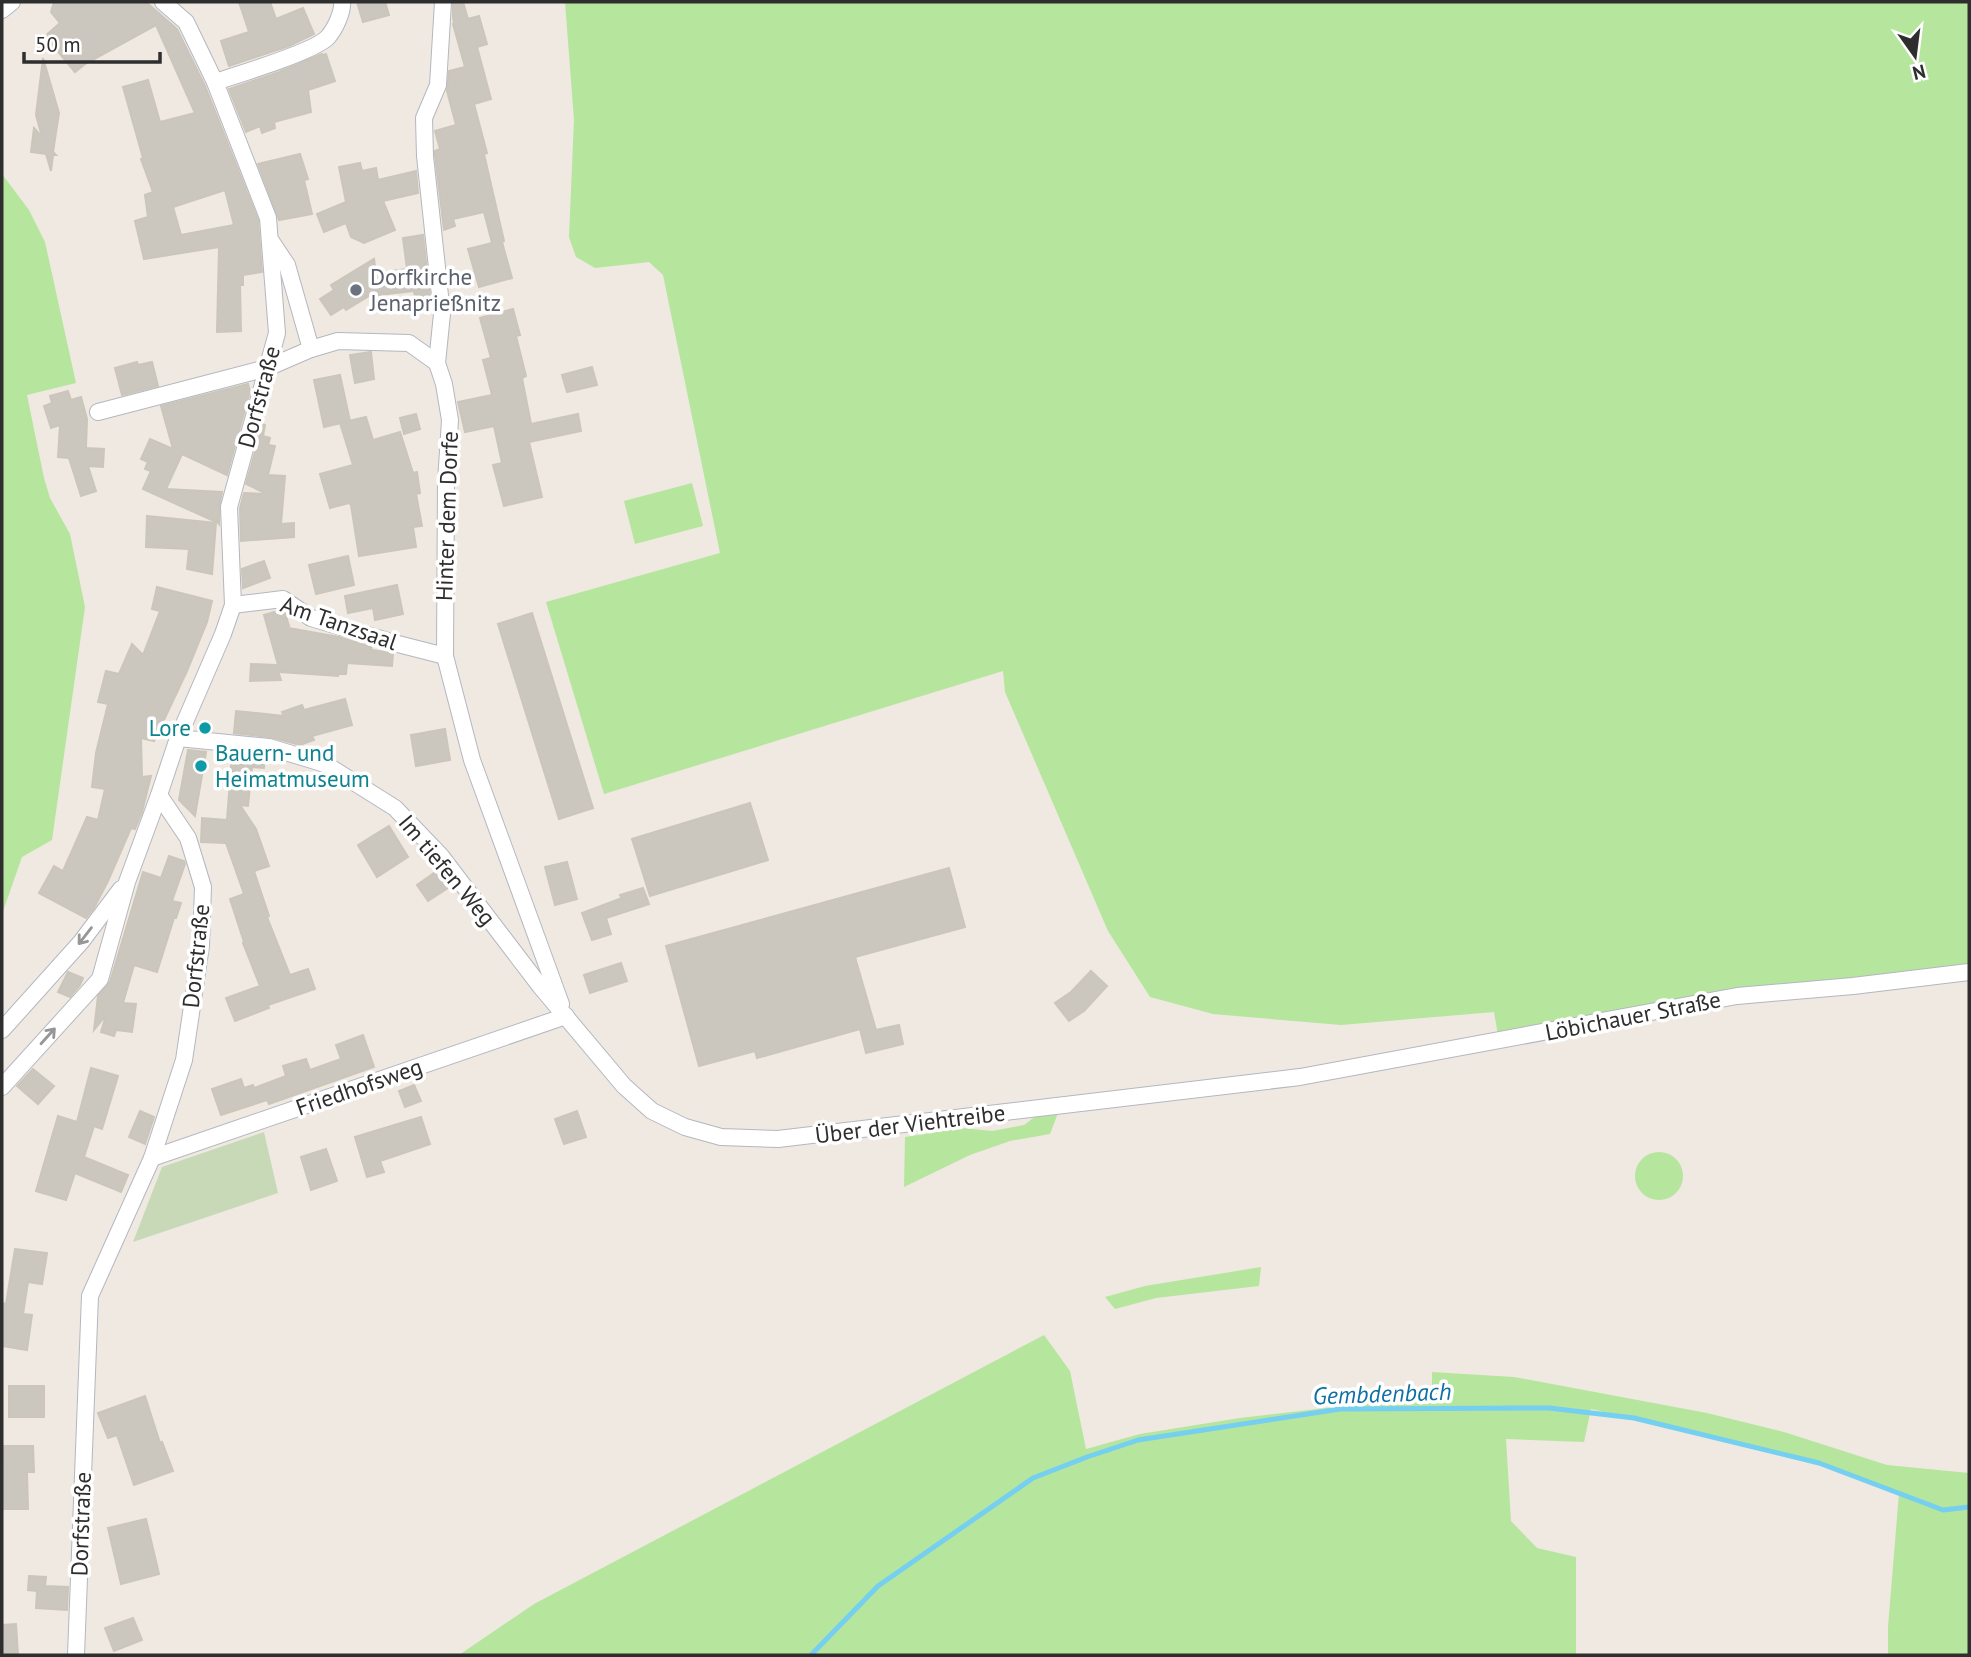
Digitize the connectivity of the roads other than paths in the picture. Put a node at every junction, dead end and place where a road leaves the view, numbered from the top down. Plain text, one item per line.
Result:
1 (12, 2) edge
2 (163, 2) edge
3 (342, 2) edge
4 (443, 2) edge
5 (2, 10) edge
6 (215, 82) junction
7 (270, 239) junction
8 (311, 349) junction
9 (437, 363) junction
10 (267, 368) junction
11 (98, 412) dead end
12 (233, 605) junction
13 (445, 656) junction
14 (178, 737) junction
15 (159, 795) junction
16 (127, 882) junction
17 (1969, 972) edge
18 (566, 1016) junction
19 (2, 1030) edge
20 (1300, 1077) joint
21 (2, 1087) edge
22 (152, 1158) junction
23 (76, 1655) edge

1 - 5 street
2 - 6 street, Dorfstraße
3 - 6 street
4 - 9 street, Hinter dem Dorfe
6 - 7 street, Dorfstraße
7 - 8 street
7 - 10 street, Dorfstraße
8 - 9 street
8 - 10 street
9 - 13 street, Hinter dem Dorfe
10 - 11 street
10 - 12 street, Dorfstraße
12 - 13 street, Am Tanzsaal
12 - 14 street, Dorfstraße
13 - 18 street, Hinter dem Dorfe
14 - 15 street, Dorfstraße
14 - 18 street, Im tiefen Weg
15 - 16 street
15 - 22 street, Dorfstraße
16 -> 19 street
21 -> 16 street
17 - 20 street, Löbichauer Straße
18 - 20 street, Über der Viehtreibe
18 - 22 street, Friedhofsweg
22 - 23 street, Dorfstraße

